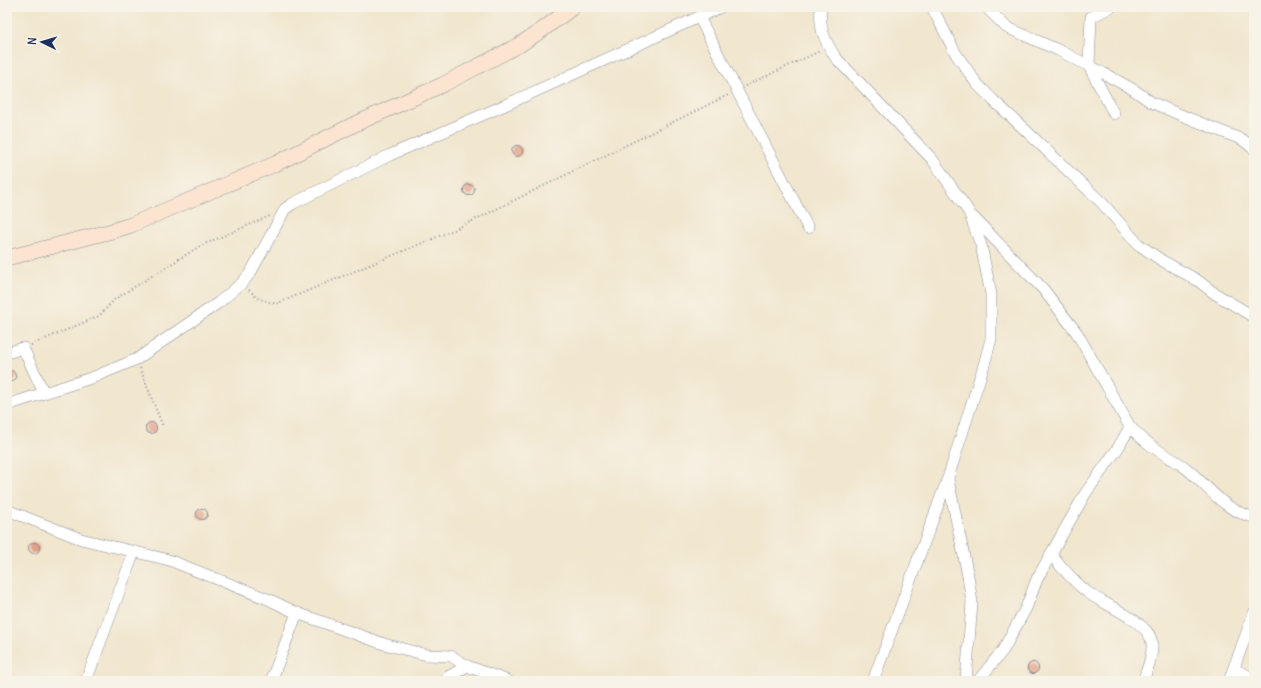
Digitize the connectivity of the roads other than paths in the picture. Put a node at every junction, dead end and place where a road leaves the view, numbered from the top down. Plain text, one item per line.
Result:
1 (573, 7) edge
2 (721, 7) edge
3 (821, 7) edge
4 (932, 7) edge
5 (986, 7) edge
6 (1111, 7) edge
7 (699, 17) junction
8 (1090, 66) junction
9 (1114, 114) dead end
10 (1254, 149) edge
11 (969, 212) junction
12 (808, 228) dead end
13 (7, 258) edge
14 (1254, 317) edge
15 (7, 352) edge
16 (44, 393) junction
17 (7, 405) edge
18 (1130, 427) junction
19 (948, 478) junction
20 (7, 510) edge
21 (1254, 516) edge
22 (134, 552) junction
23 (1051, 554) junction
24 (297, 613) junction
25 (1254, 613) edge
26 (467, 666) junction
27 (1234, 669) junction
28 (1254, 679) edge
29 (86, 681) edge
30 (271, 681) edge
31 (445, 681) edge
32 (508, 681) edge
33 (873, 681) edge
34 (966, 681) edge
35 (978, 681) edge
36 (1143, 681) edge
37 (1229, 681) edge

1 - 13 street
2 - 7 street
3 - 11 street
4 - 14 street
5 - 8 street
6 - 8 street
7 - 12 street
7 - 16 street
8 - 9 street
8 - 10 street
11 - 18 street
11 - 19 street
15 - 16 street
16 - 17 street
18 - 21 street
18 - 23 street
19 - 33 street
19 - 34 street
20 - 22 street
22 - 24 street
22 - 29 street
23 - 35 street
23 - 36 street
24 - 26 street
24 - 30 street
25 - 27 street
26 - 31 street
26 - 32 street
27 - 28 street
27 - 37 street

